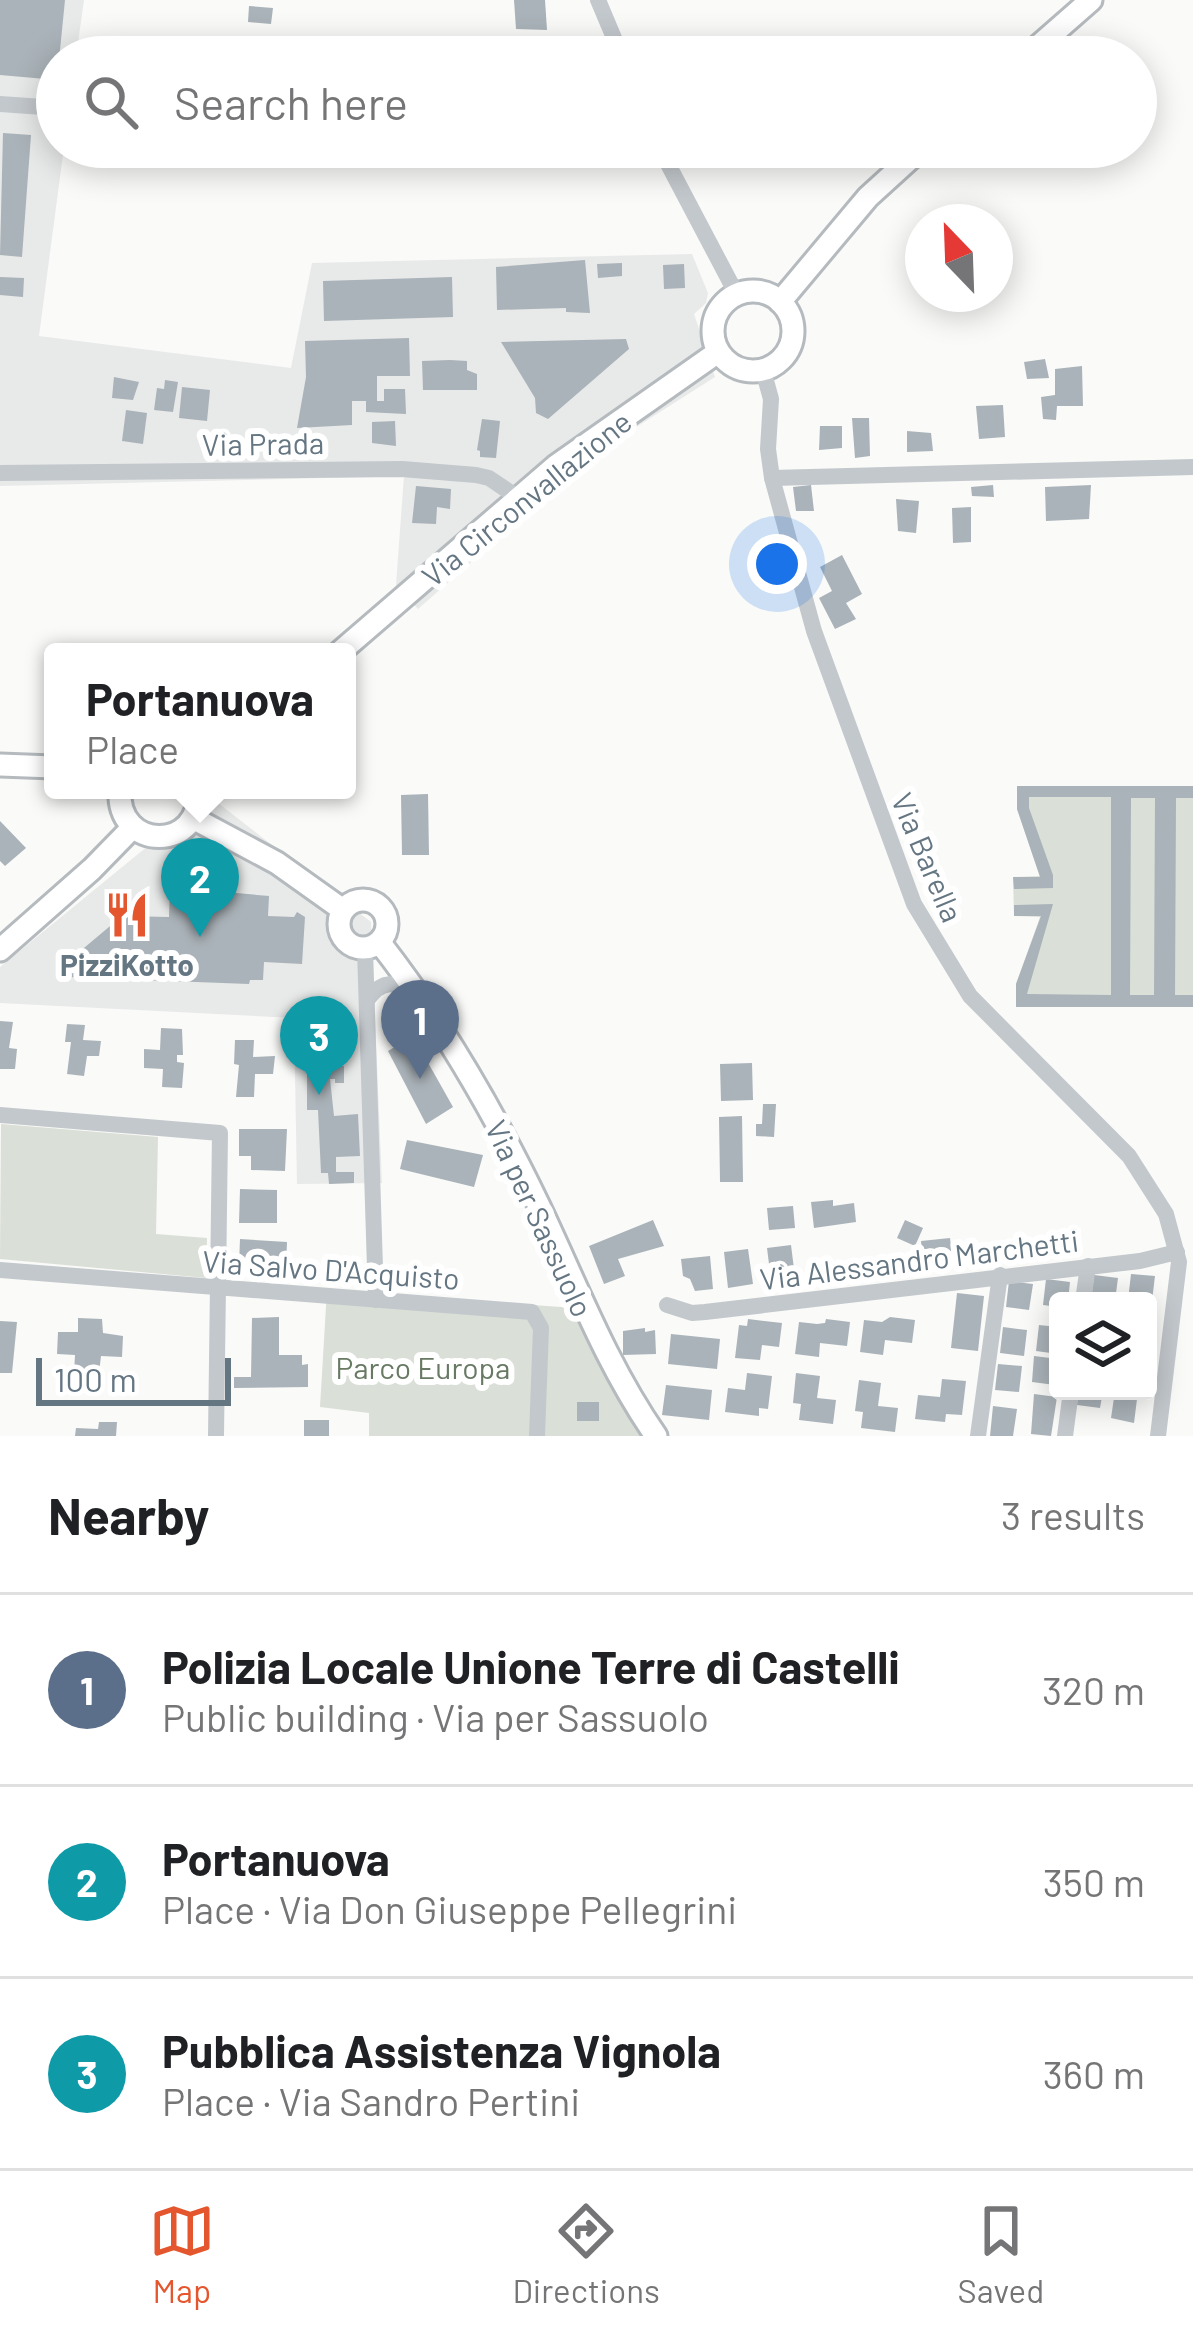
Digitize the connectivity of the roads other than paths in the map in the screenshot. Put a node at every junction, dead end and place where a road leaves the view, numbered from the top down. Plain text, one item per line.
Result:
1 (598, 0) edge
2 (1090, 0) edge
3 (613, 36) edge
4 (1050, 36) edge
5 (0, 104) edge
6 (36, 107) edge
7 (670, 168) edge
8 (900, 168) edge
9 (737, 295) junction
10 (780, 302) junction
11 (718, 352) junction
12 (764, 370) junction
13 (1193, 467) edge
14 (0, 473) edge
15 (772, 478) junction
16 (520, 499) junction
17 (351, 643) edge
18 (0, 765) edge
19 (44, 767) edge
20 (121, 799) edge
21 (197, 799) edge
22 (194, 818) junction
23 (133, 827) junction
24 (344, 910) junction
25 (372, 946) junction
26 (0, 950) edge
27 (368, 1000) junction
28 (442, 1028) junction
29 (0, 1115) edge
30 (1177, 1252) junction
31 (1088, 1267) junction
32 (0, 1270) edge
33 (1000, 1276) junction
34 (220, 1288) junction
35 (1084, 1292) edge
36 (376, 1300) junction
37 (668, 1305) dead end
38 (1070, 1400) edge
39 (216, 1436) edge
40 (537, 1436) edge
41 (656, 1436) edge
42 (978, 1436) edge
43 (1065, 1436) edge
44 (1158, 1436) edge

1 - 3 street
2 - 4 main road
5 - 6 street
7 - 9 street
8 - 10 main road
9 - 10 main road
9 - 11 main road
10 - 12 main road
11 - 12 main road
11 - 16 main road, Via Circonvallazione
12 - 15 street, Via Barella
13 - 15 street
14 - 16 street, Via Prada
15 - 30 street, Via Barella
16 - 17 main road, Via Circonvallazione
18 - 19 main road
20 - 23 main road
21 - 22 main road
22 - 23 main road
22 - 24 main road
23 - 26 main road
24 - 25 main road
24 - 25 main road
25 - 27 street
25 - 28 main road, Via per Sassuolo
27 - 28 street
27 - 36 street
28 - 41 main road, Via per Sassuolo
29 - 34 street
30 - 31 street, Via Alessandro Marchetti
30 - 44 street, Via Barella
31 - 33 street, Via Alessandro Marchetti
31 - 35 street
32 - 34 street, Via Salvo D'Acquisto
33 - 37 street, Via Alessandro Marchetti
33 - 42 street
34 - 36 street, Via Salvo D'Acquisto
34 - 39 street
36 - 40 street, Via Salvo D'Acquisto
38 - 43 street

